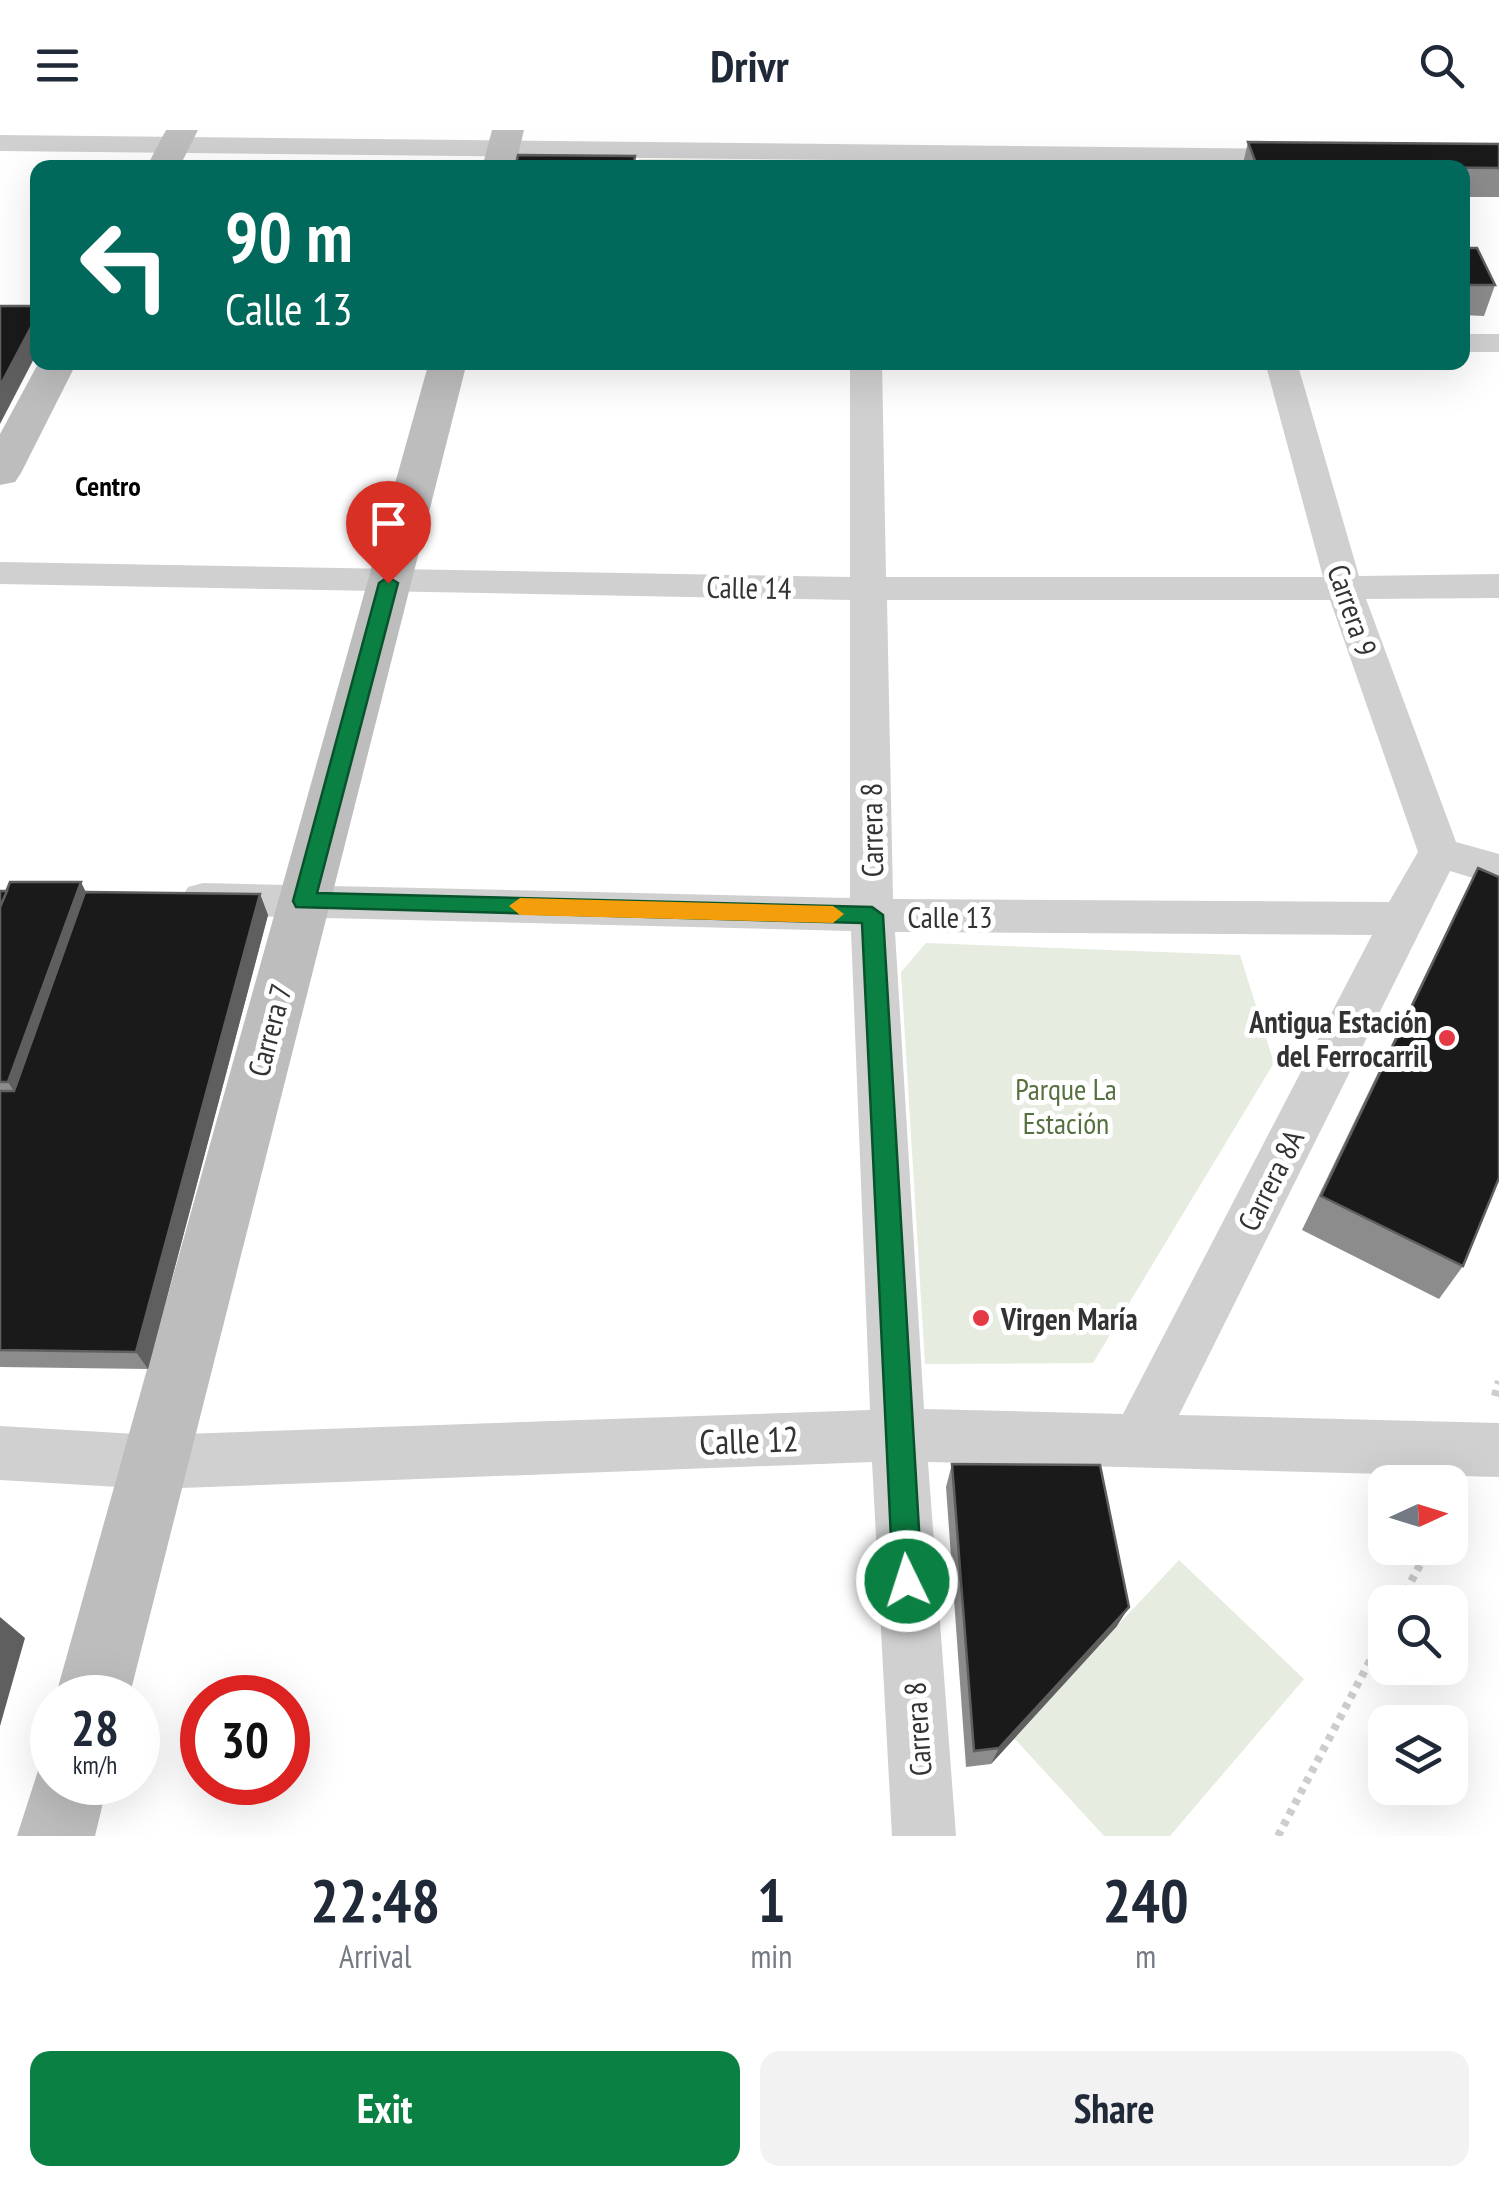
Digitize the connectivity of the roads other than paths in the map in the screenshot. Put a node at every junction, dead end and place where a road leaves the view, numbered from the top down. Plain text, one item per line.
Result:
1 (0, 143) edge
2 (172, 148) edge
3 (503, 149) edge
4 (854, 150) edge
5 (1211, 151) edge
6 (1327, 157) edge
7 (1470, 342) edge
8 (1499, 343) edge
9 (54, 370) edge
10 (446, 370) edge
11 (866, 370) edge
12 (1283, 370) edge
13 (0, 474) edge
14 (0, 573) edge
15 (388, 583) junction
16 (1499, 586) edge
17 (866, 588) junction
18 (1344, 589) junction
19 (1440, 852) junction
20 (1499, 870) edge
21 (171, 898) edge
22 (304, 901) junction
23 (872, 915) junction
24 (1402, 919) junction
25 (898, 1435) junction
26 (1138, 1441) junction
27 (1499, 1450) edge
28 (0, 1452) edge
29 (153, 1462) junction
30 (98, 1675) edge
31 (64, 1805) edge
32 (56, 1836) edge
33 (924, 1836) edge

1 - 2 street
2 - 3 street
3 - 4 street
4 - 5 street
5 - 6 street
7 - 8 street
9 - 13 main road
10 - 15 main road, Carrera 7
11 - 17 street, Carrera 8
12 - 18 street, Carrera 9
14 - 15 street, Calle 14
15 - 17 street, Calle 14
15 - 22 main road, Carrera 7
16 - 18 street, Calle 14
17 - 18 street, Calle 14
17 - 23 street, Carrera 8
18 - 19 street, Carrera 9
19 - 20 street
19 - 24 street
21 - 22 street, Calle 13
22 - 23 street, Calle 13
22 - 29 main road, Carrera 7
23 - 24 street, Calle 13
23 - 25 street, Carrera 8
24 - 26 street, Carrera 8A
25 - 26 street, Calle 12
25 - 29 street, Calle 12
25 - 33 street, Carrera 8
26 - 27 street, Calle 12
28 - 29 street, Calle 12
29 - 30 main road, Carrera 7
31 - 32 main road

